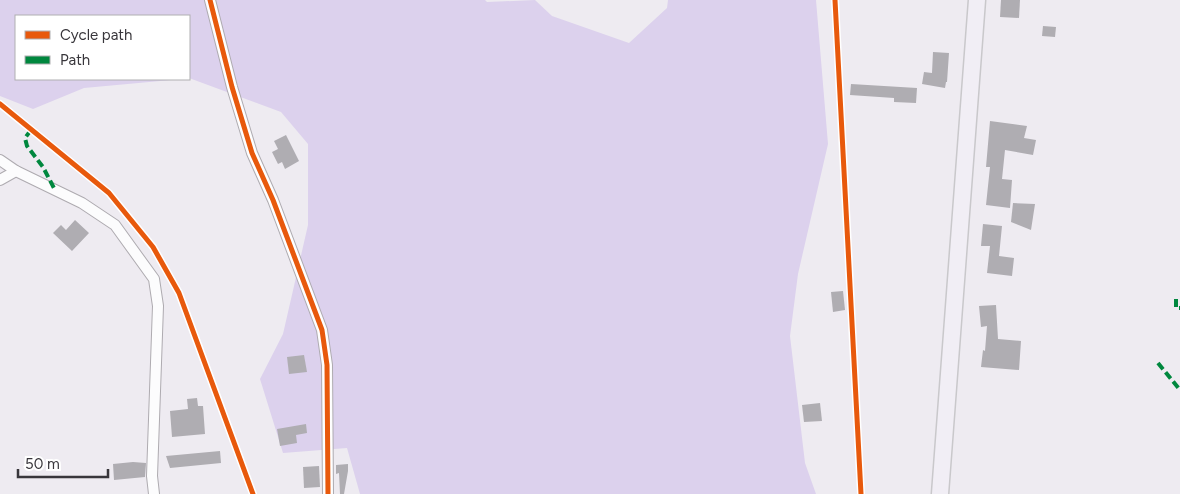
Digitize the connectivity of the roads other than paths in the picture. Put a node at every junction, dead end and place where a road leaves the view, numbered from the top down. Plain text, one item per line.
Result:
1 (210, 0) edge
2 (977, 0) edge
3 (0, 160) edge
4 (16, 171) junction
5 (0, 180) edge
6 (154, 494) edge
7 (328, 494) edge
8 (940, 494) edge

1 - 7 street
2 - 8 main road
3 - 4 street
4 - 5 street
4 - 6 street

